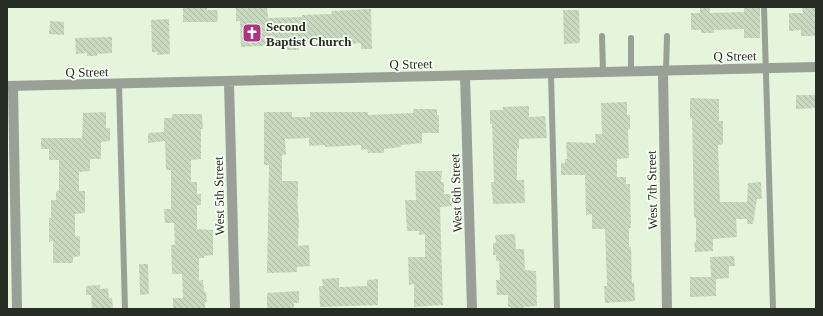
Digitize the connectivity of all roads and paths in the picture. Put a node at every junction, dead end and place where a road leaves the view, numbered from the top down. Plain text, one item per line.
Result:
1 (764, 7) edge
2 (602, 36) dead end
3 (667, 36) dead end
4 (631, 38) dead end
5 (816, 67) edge
6 (766, 68) junction
7 (664, 71) junction
8 (603, 72) junction
9 (631, 72) junction
10 (551, 74) junction
11 (465, 76) junction
12 (229, 82) junction
13 (119, 84) junction
14 (10, 86) edge
15 (17, 309) edge
16 (125, 309) edge
17 (235, 309) edge
18 (472, 309) edge
19 (557, 309) edge
20 (667, 309) edge
21 (773, 309) edge

1 - 6 lane
2 - 8 lane
3 - 7 lane
4 - 9 lane
5 - 6 street, Q Street
6 - 7 street, Q Street
6 - 21 lane
7 - 9 street, Q Street
7 - 20 street, West 7th Street
8 - 9 street, Q Street
8 - 10 street, Q Street
10 - 11 street, Q Street
10 - 19 lane
11 - 12 street, Q Street
11 - 18 street, West 6th Street
12 - 13 street, Q Street
12 - 17 street, West 5th Street
13 - 14 street, Q Street
13 - 16 lane
14 - 15 street

